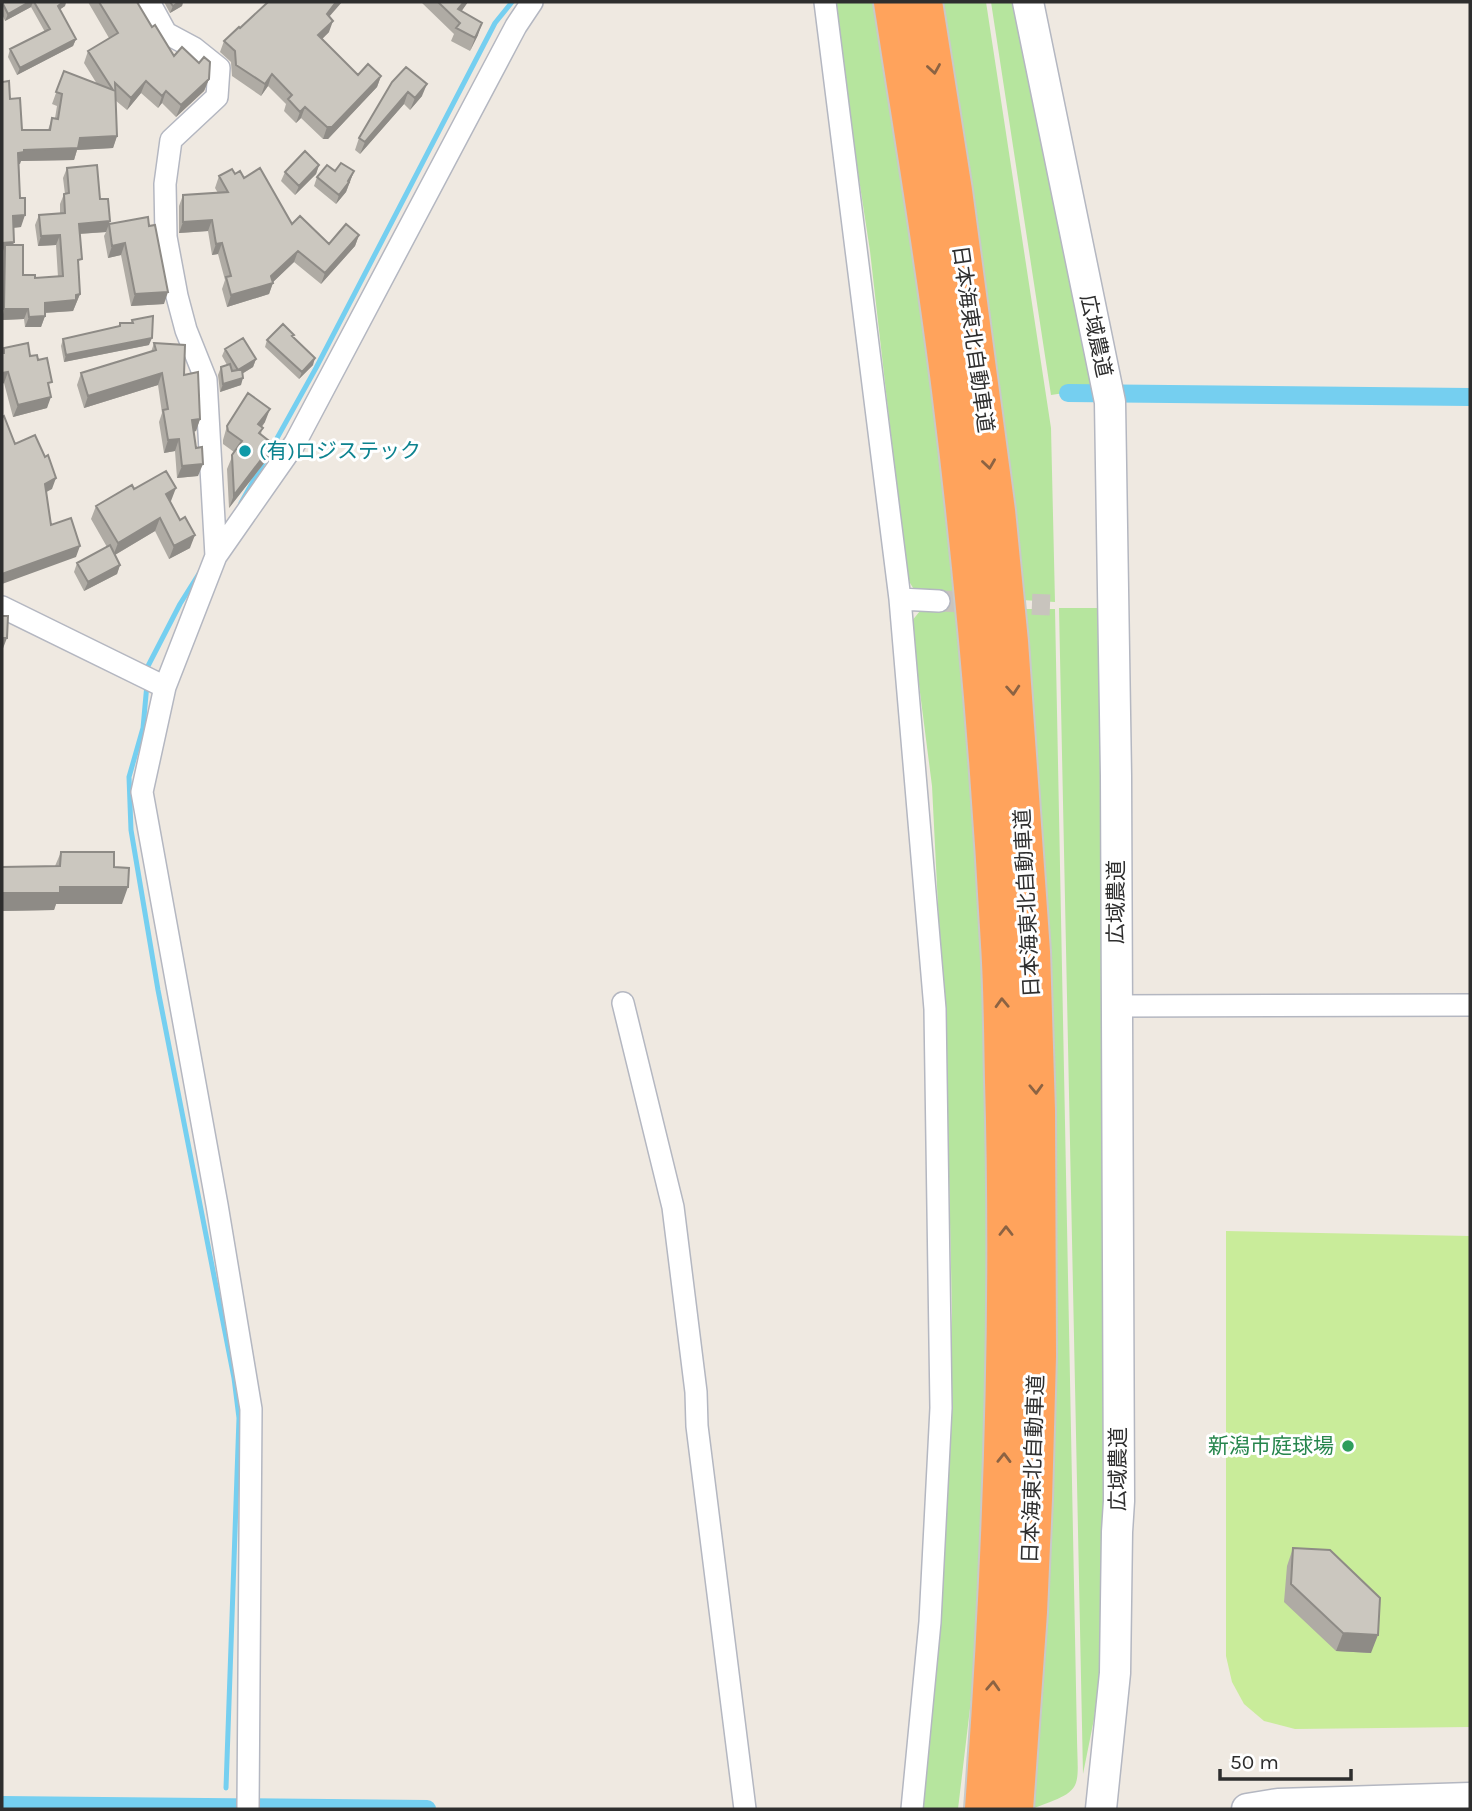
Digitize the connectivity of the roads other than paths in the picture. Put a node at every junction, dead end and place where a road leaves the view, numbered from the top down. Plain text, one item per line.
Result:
1 (149, 2) edge
2 (532, 2) edge
3 (824, 2) edge
4 (893, 2) edge
5 (923, 2) edge
6 (1028, 2) edge
7 (216, 556) junction
8 (900, 599) junction
9 (939, 601) tunnel mouth
10 (2, 607) edge
11 (165, 687) junction
12 (623, 1003) dead end
13 (1470, 1005) edge
14 (1116, 1006) junction
15 (990, 1786) edge
16 (1470, 1798) edge
17 (248, 1809) edge
18 (745, 1809) edge
19 (912, 1809) edge
20 (1101, 1809) edge
21 (1247, 1809) edge

1 - 7 street
2 - 7 street
3 - 8 street
15 -> 4 highway, 日本海東北自動車道
5 -> 15 highway, 日本海東北自動車道
6 - 14 street, 広域農道
7 - 11 street
8 - 9 street
8 - 19 street
10 - 11 street
11 - 17 street
12 - 18 street
13 - 14 street
14 - 20 street, 広域農道
16 - 21 street

